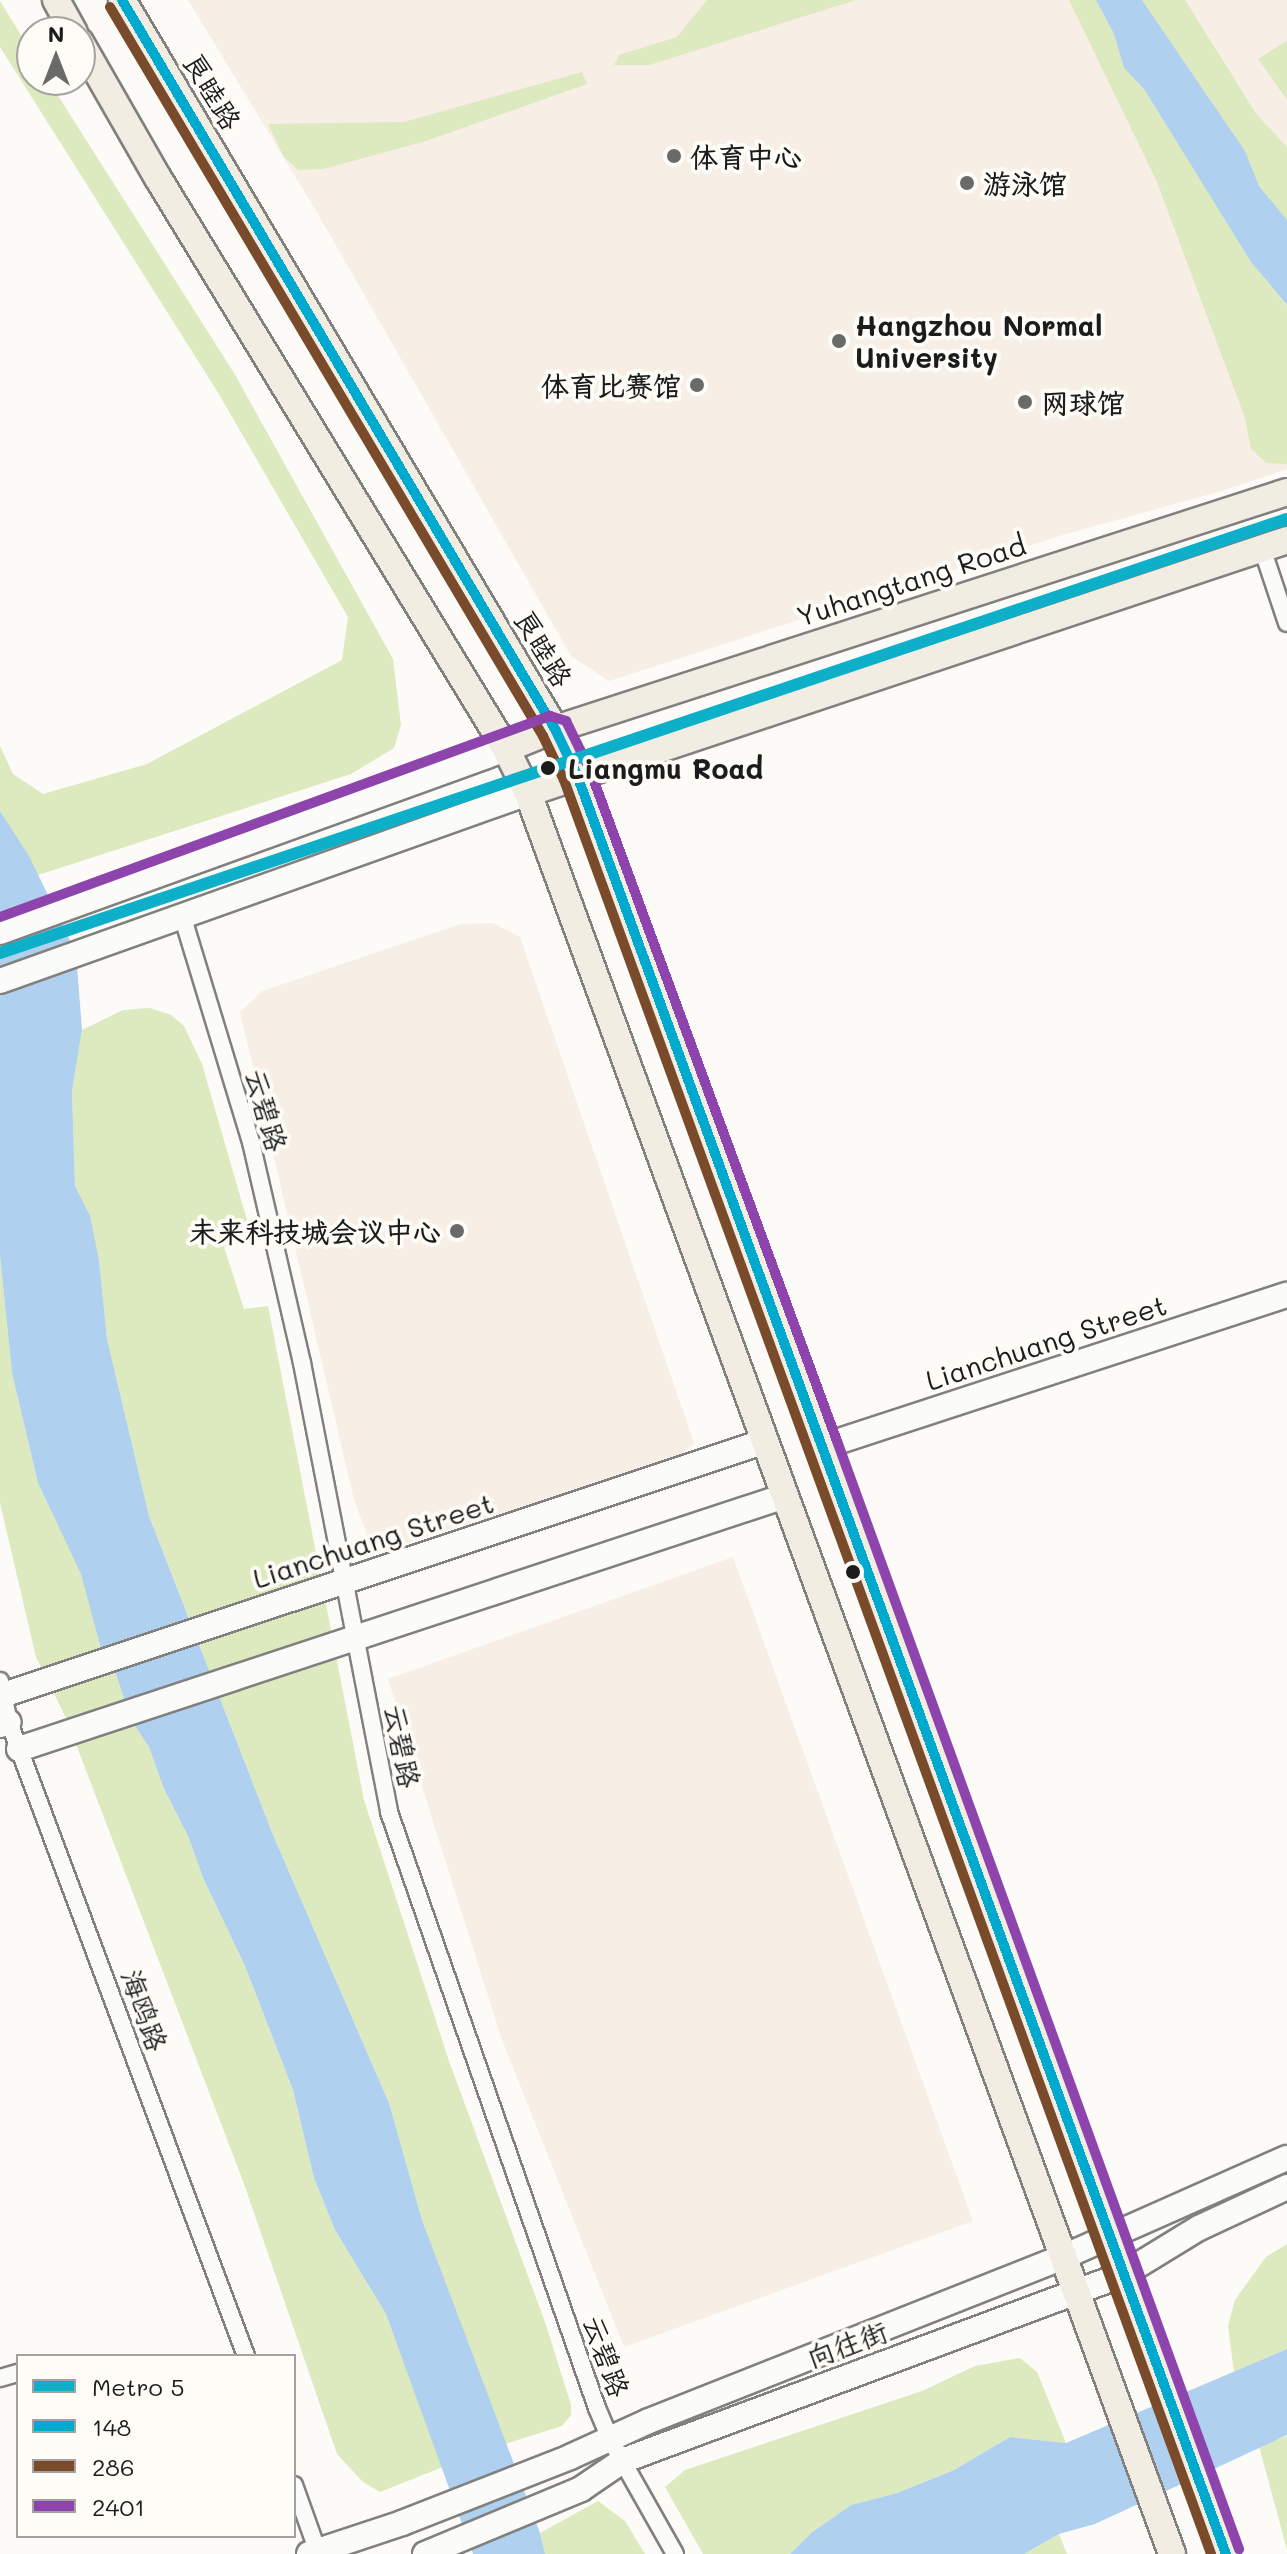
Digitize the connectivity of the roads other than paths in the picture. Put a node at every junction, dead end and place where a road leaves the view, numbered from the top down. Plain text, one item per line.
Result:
1 (122, 0) edge
2 (96, 70) edge
3 (1287, 492) edge
4 (1287, 540) edge
5 (1262, 548) junction
6 (1287, 623) edge
7 (555, 729) junction
8 (506, 749) junction
9 (577, 775) junction
10 (528, 793) junction
11 (182, 915) junction
12 (0, 932) edge
13 (0, 981) edge
14 (1287, 1295) edge
15 (765, 1441) junction
16 (824, 1446) junction
17 (785, 1496) junction
18 (344, 1582) junction
19 (355, 1638) junction
20 (1, 1691) edge
21 (5, 1724) edge
22 (19, 1749) junction
23 (1287, 2158) edge
24 (1287, 2187) edge
25 (1109, 2238) junction
26 (1061, 2258) junction
27 (1122, 2275) junction
28 (1074, 2291) junction
29 (245, 2354) edge
30 (610, 2439) junction
31 (622, 2461) junction
32 (296, 2492) edge
33 (1222, 2542) edge
34 (1171, 2551) edge
35 (313, 2553) edge
36 (425, 2554) edge
37 (675, 2554) edge

1 - 7 main road, 良睦路
2 - 8 main road
3 - 7 main road, Yuhangtang Road
4 - 5 main road
5 - 6 street
5 - 9 main road
7 - 8 main road, Yuhangtang Road
7 - 9 main road, 良睦路
8 - 10 main road
8 - 12 street
9 - 10 main road
9 - 16 main road, 良睦路
10 - 11 street
10 - 15 main road
11 - 13 street
11 - 18 street, 云碧路
14 - 16 street, Lianchuang Street
15 - 17 main road
15 - 18 street, Lianchuang Street
16 - 25 main road, 良睦路
17 - 19 street
17 - 26 main road
18 - 19 street, 云碧路
18 - 20 street, Lianchuang Street
19 - 22 street
19 - 30 street, 云碧路
20 - 21 street, 海鸥路
21 - 22 street, 海鸥路
22 - 29 street, 海鸥路
23 - 25 street, 向往街
24 - 27 street, 向往街
25 - 26 street, 向往街
25 - 27 main road, 良睦路
26 - 28 main road
26 - 30 street, 向往街
27 - 28 street, 向往街
27 - 33 main road, 良睦路
28 - 31 street, 向往街
28 - 34 main road
30 - 31 street, 云碧路
30 - 35 street, 向往街
31 - 36 street, 向往街
31 - 37 street, 云碧路
32 - 35 street

